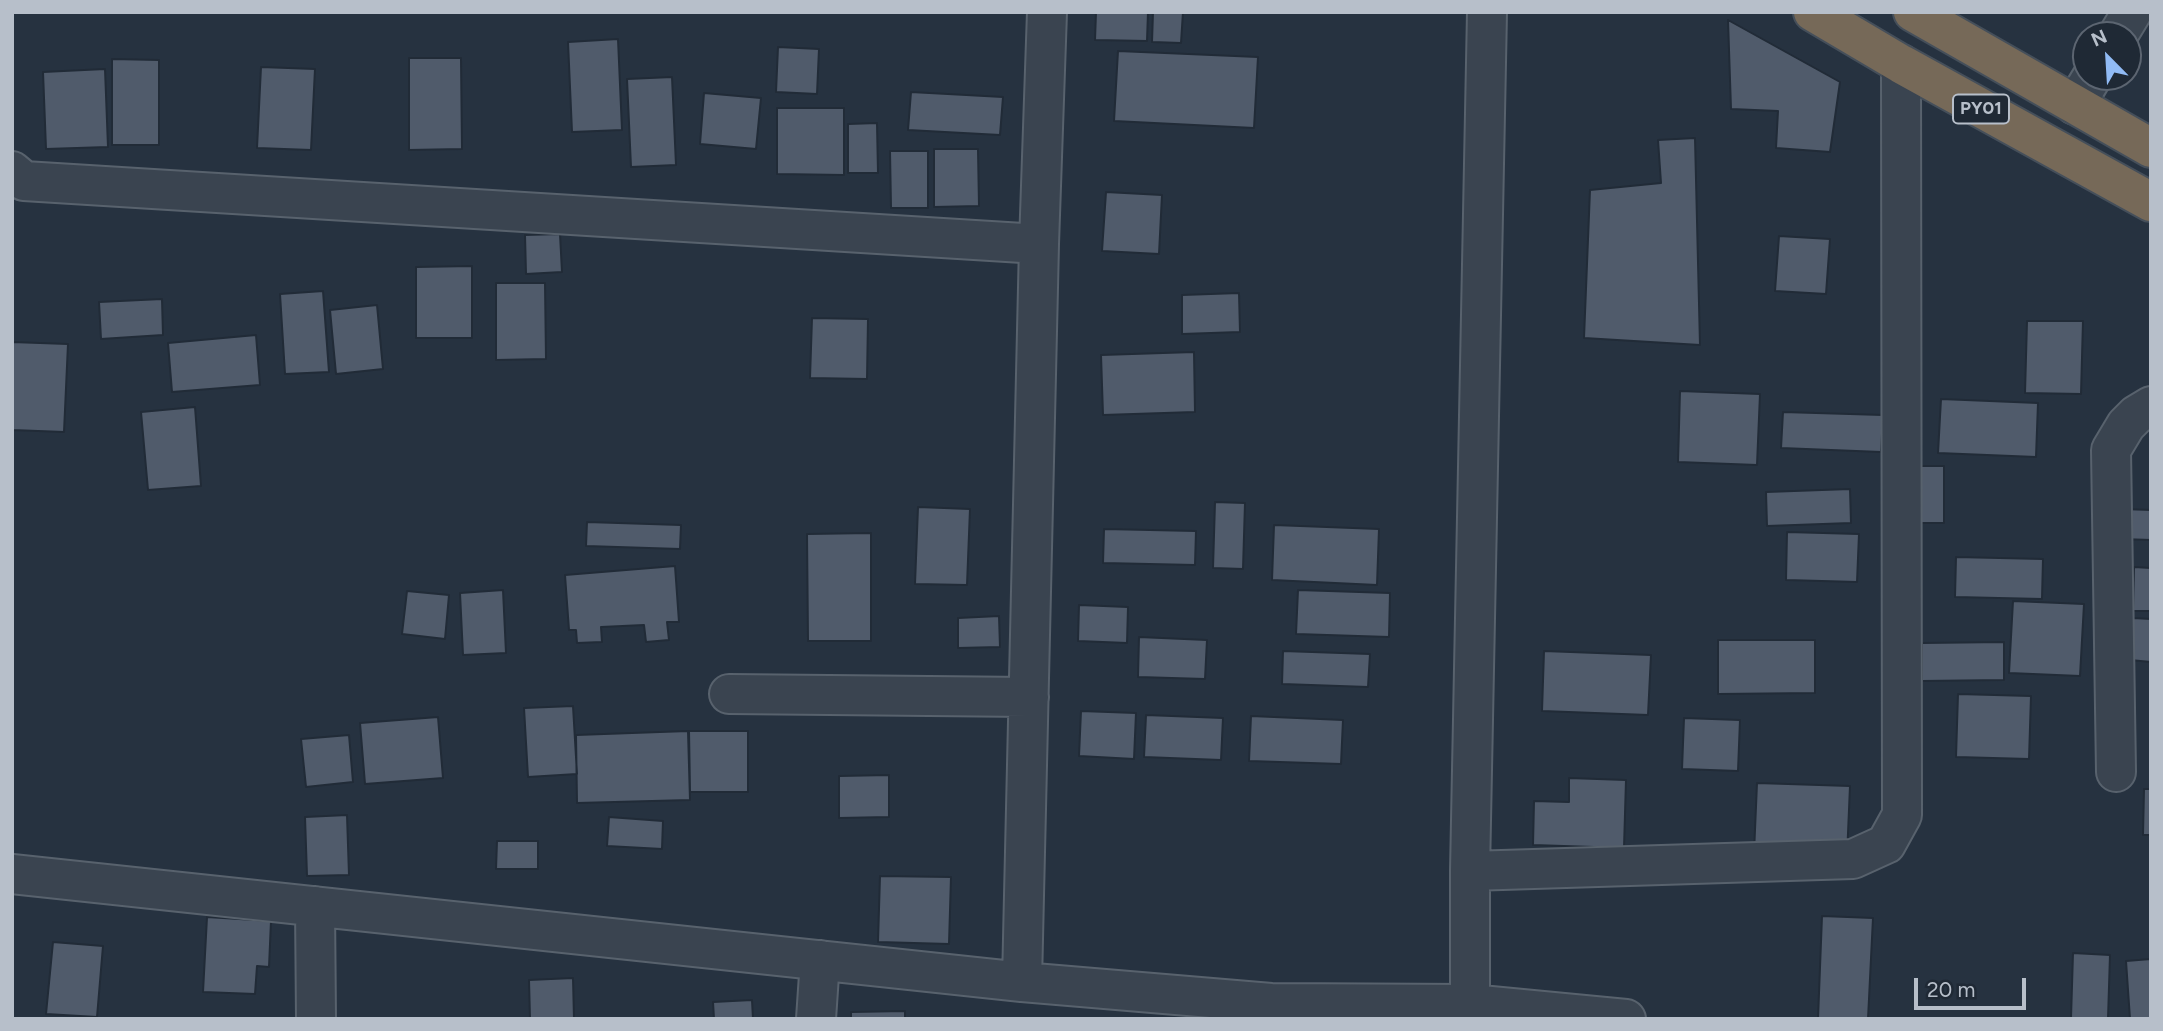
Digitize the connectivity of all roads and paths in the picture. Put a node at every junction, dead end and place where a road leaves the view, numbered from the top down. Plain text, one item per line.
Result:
1 (1047, 12) edge
2 (1487, 12) edge
3 (1813, 12) edge
4 (1913, 12) edge
5 (1900, 64) junction
6 (2072, 86) edge
7 (2083, 91) edge
8 (2151, 148) edge
9 (12, 171) edge
10 (2151, 202) edge
11 (1039, 244) junction
12 (2151, 406) edge
13 (729, 694) dead end
14 (1029, 697) junction
15 (2116, 772) dead end
16 (1470, 871) junction
17 (12, 874) edge
18 (314, 906) junction
19 (820, 960) junction
20 (1022, 982) junction
21 (1470, 1004) junction
22 (1271, 1011) edge
23 (316, 1019) edge
24 (816, 1019) edge
25 (1626, 1019) edge

1 - 11 street
2 - 16 street
3 - 5 highway, PY01
4 - 6 highway, PY01
5 - 10 highway, PY01
5 - 16 street
7 - 8 highway, PY01
9 - 11 street
11 - 14 street
12 - 15 street
13 - 14 street
14 - 20 street
16 - 21 street
17 - 18 street
18 - 19 street
18 - 23 street
19 - 20 street
19 - 24 street
20 - 22 street
21 - 22 street
21 - 25 street

